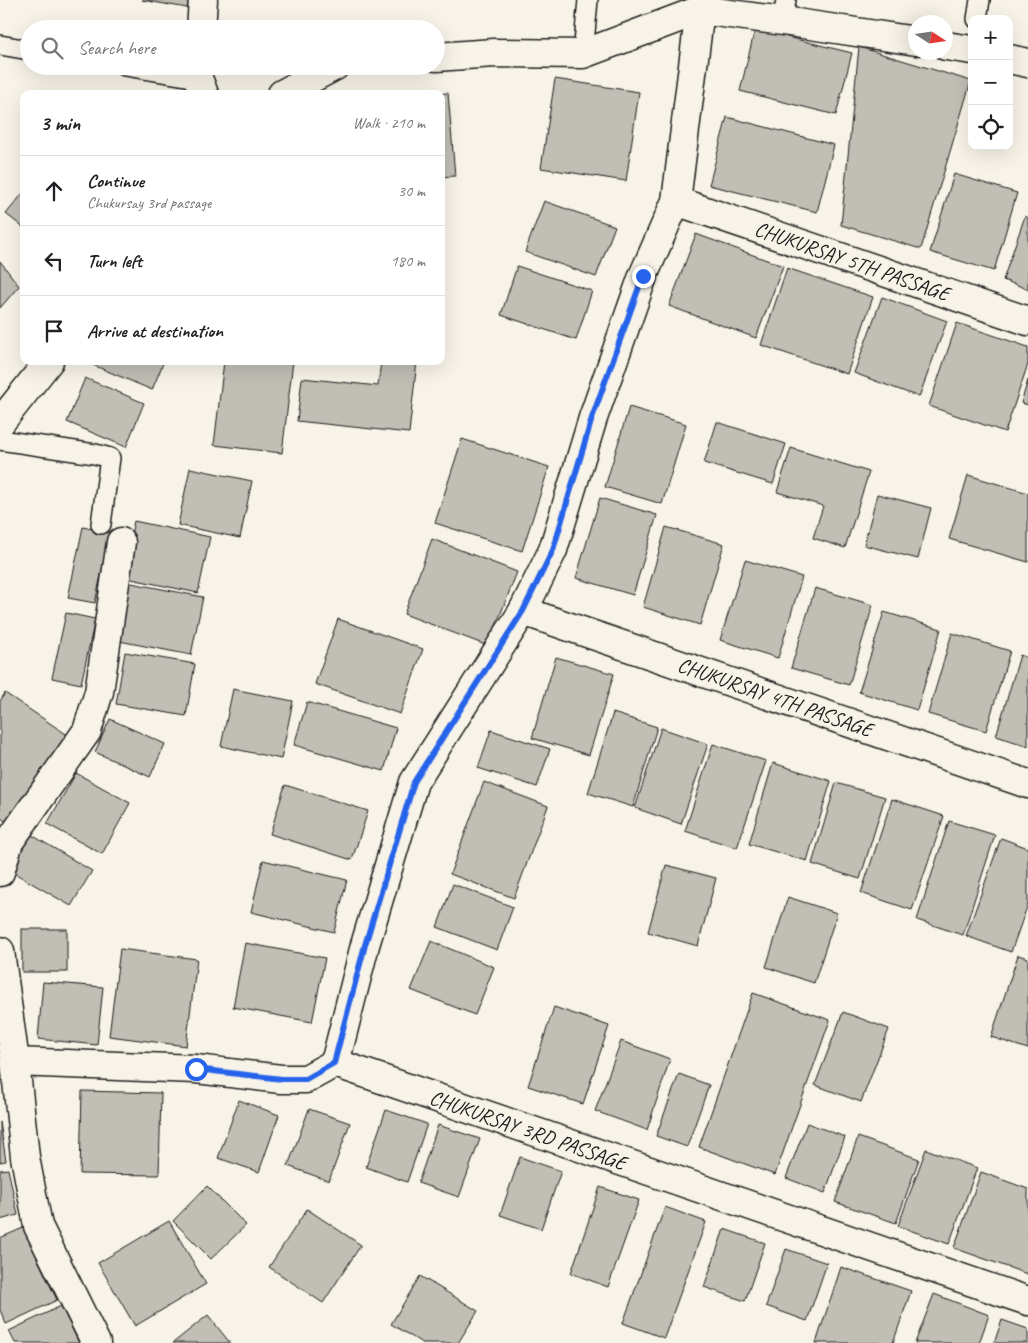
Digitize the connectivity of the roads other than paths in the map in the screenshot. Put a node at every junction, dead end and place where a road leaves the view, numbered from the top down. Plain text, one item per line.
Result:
1 (203, 0) edge
2 (588, 0) edge
3 (980, 0) edge
4 (700, 10) junction
5 (784, 10) edge
6 (978, 15) edge
7 (202, 20) edge
8 (908, 39) edge
9 (0, 45) edge
10 (953, 47) edge
11 (20, 48) edge
12 (968, 49) edge
13 (583, 54) junction
14 (445, 56) edge
15 (1013, 59) edge
16 (1028, 63) edge
17 (177, 75) edge
18 (318, 75) edge
19 (200, 79) edge
20 (290, 90) edge
21 (676, 201) junction
22 (1028, 321) edge
23 (46, 365) edge
24 (0, 423) edge
25 (0, 440) edge
26 (101, 524) dead end
27 (121, 542) dead end
28 (523, 611) junction
29 (1028, 784) edge
30 (0, 872) edge
31 (0, 951) edge
32 (15, 1062) junction
33 (334, 1063) junction
34 (1028, 1301) edge
35 (96, 1343) edge

1 - 7 street
2 - 13 lane
3 - 6 lane
4 - 5 street
4 - 13 street
4 - 21 street
5 - 8 street
9 - 11 lane
10 - 12 street
13 - 14 street
15 - 16 street
17 - 19 lane
18 - 20 street
21 - 22 street, CHUKURSAY 5TH PASSAGE
21 - 28 street
23 - 24 street
25 - 26 lane
27 - 30 street
28 - 29 street, CHUKURSAY 4TH PASSAGE
28 - 33 street
31 - 32 street
32 - 33 street
32 - 35 street
33 - 34 street, CHUKURSAY 3RD PASSAGE

